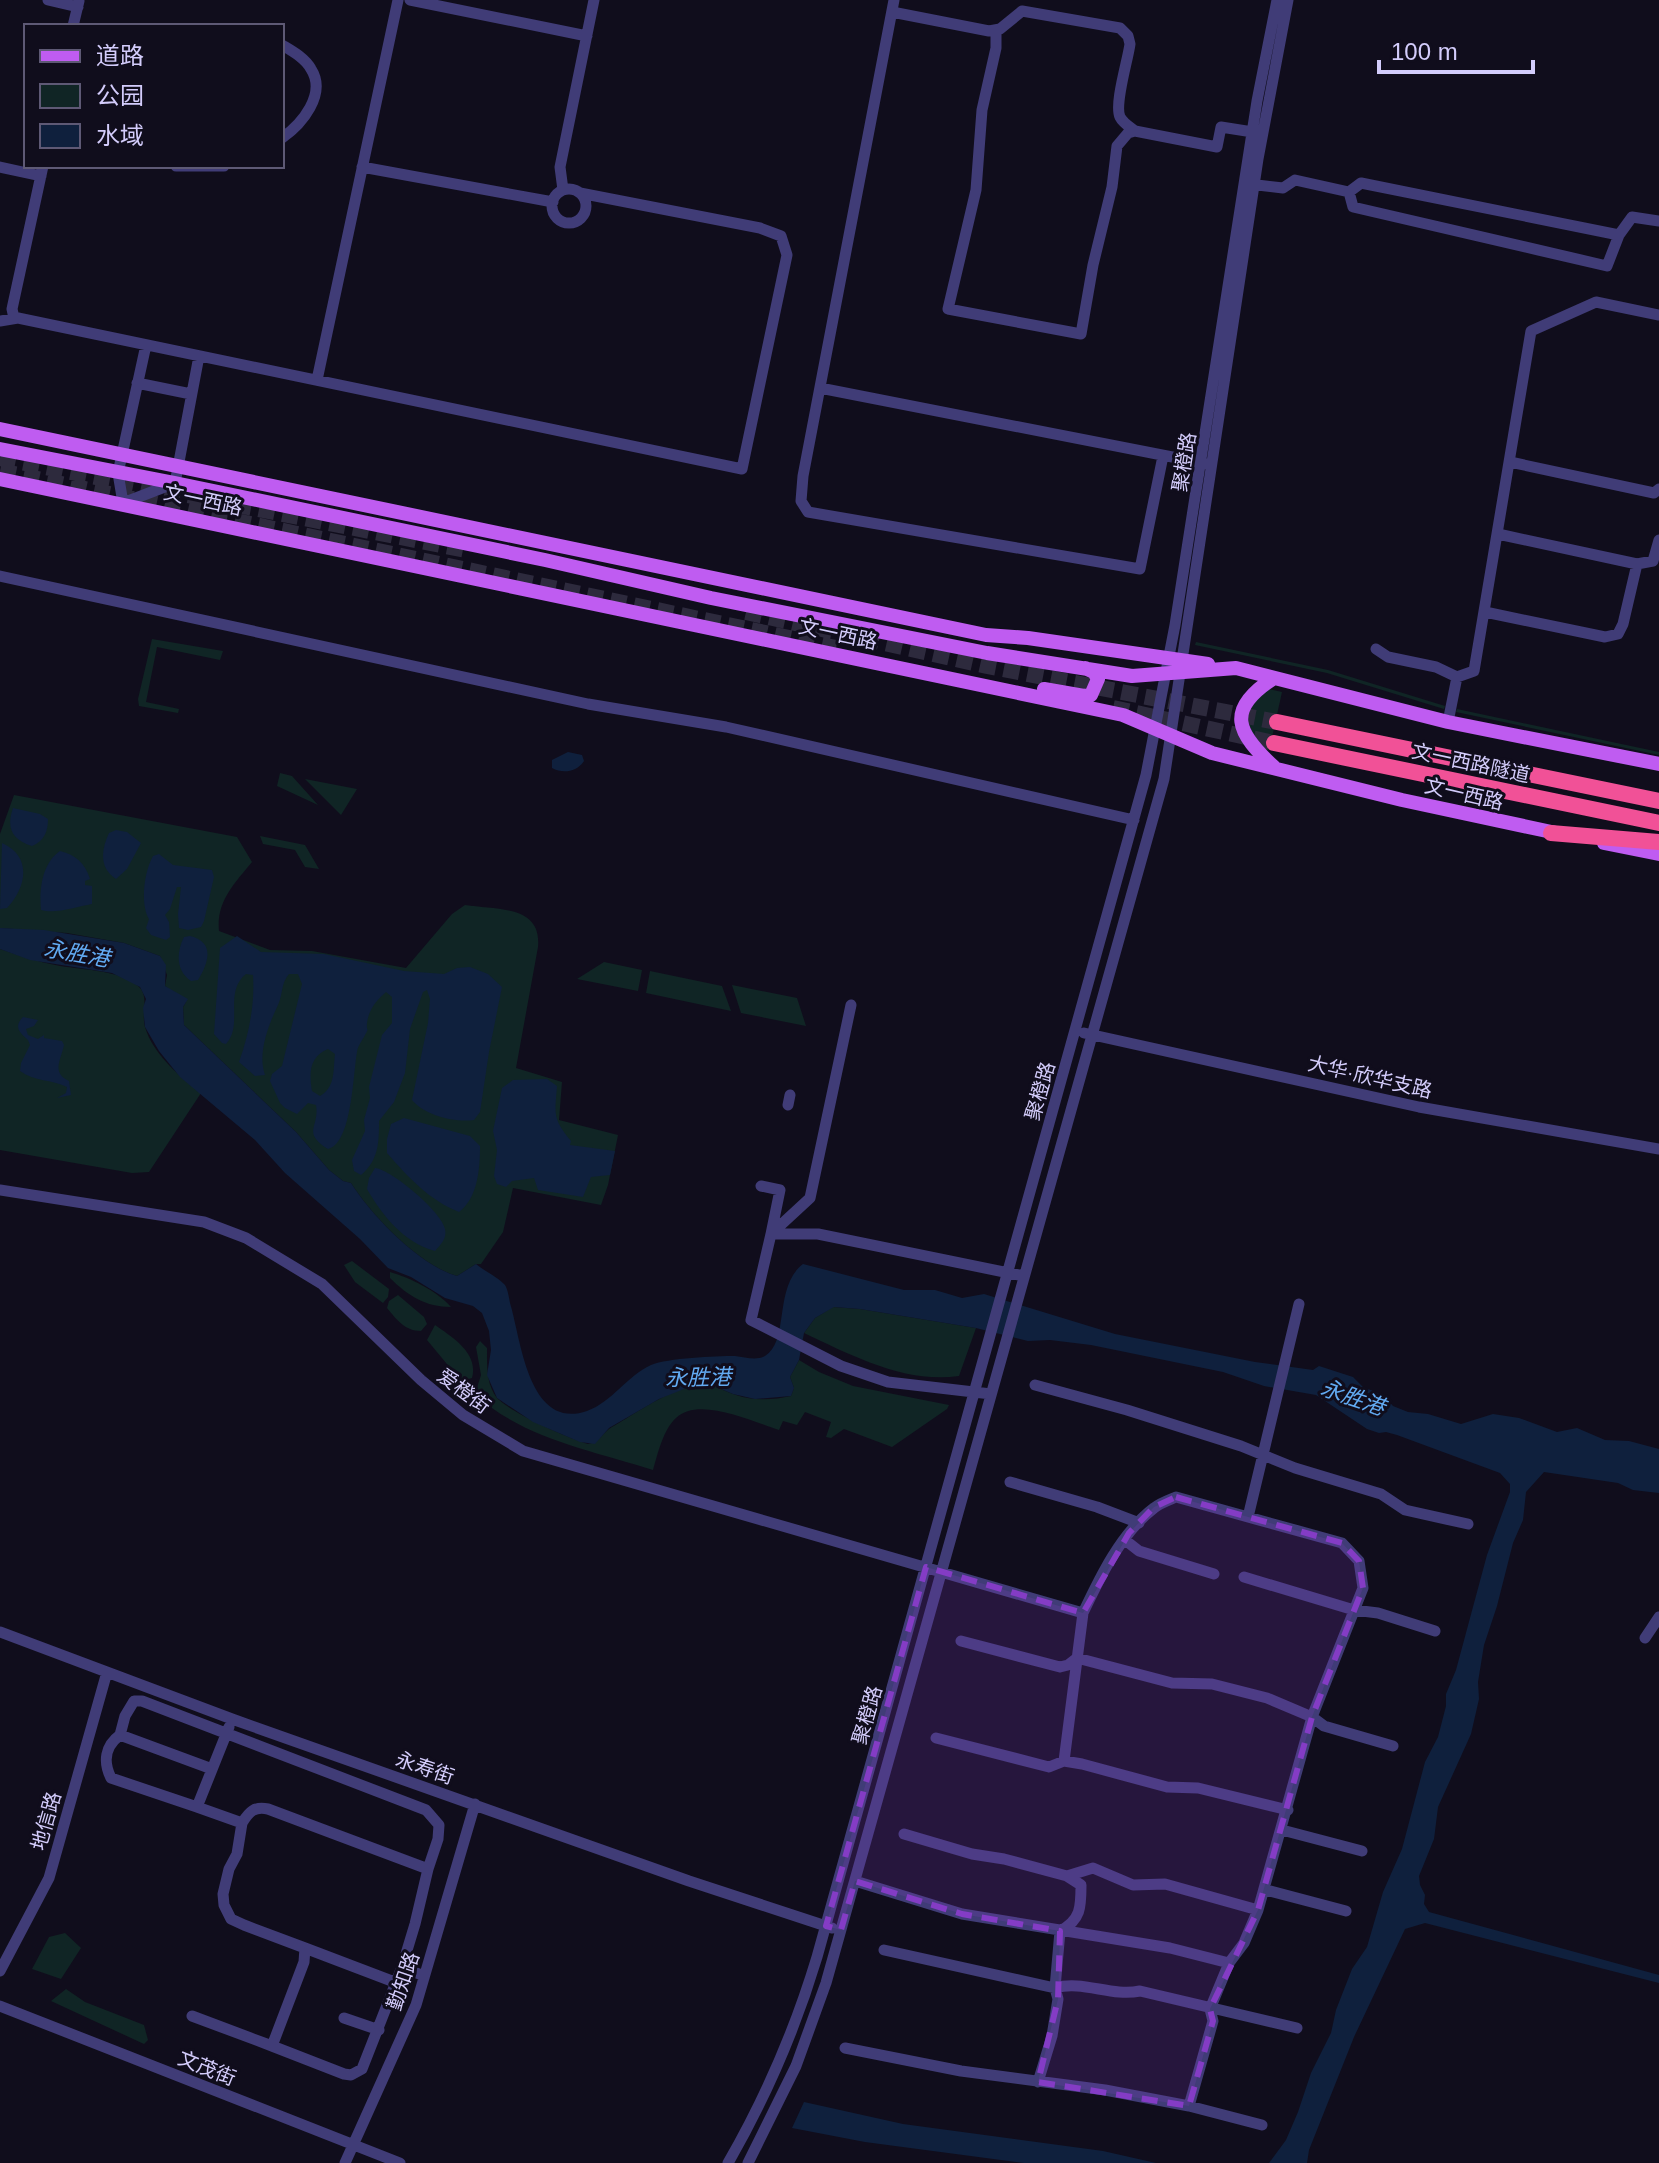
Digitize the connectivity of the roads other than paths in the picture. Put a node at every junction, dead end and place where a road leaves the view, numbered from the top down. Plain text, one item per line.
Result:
1 (48, 0) edge
2 (398, 0) edge
3 (410, 0) edge
4 (594, 0) edge
5 (1277, 0) edge
6 (1288, 0) edge
7 (78, 3) edge
8 (893, 6) edge
9 (73, 24) edge
10 (996, 30) junction
11 (587, 36) junction
12 (284, 46) edge
13 (1135, 131) junction
14 (1258, 132) junction
15 (284, 136) edge
16 (0, 167) edge
17 (362, 167) junction
18 (42, 171) edge
19 (1250, 184) junction
20 (563, 190) junction
21 (1349, 192) junction
22 (580, 193) junction
23 (553, 202) junction
24 (1659, 221) edge
25 (1619, 235) junction
26 (1659, 315) edge
27 (14, 318) junction
28 (0, 321) edge
29 (146, 345) junction
30 (199, 356) junction
31 (317, 380) junction
32 (137, 383) junction
33 (820, 388) junction
34 (191, 394) junction
35 (0, 429) edge
36 (0, 449) edge
37 (122, 454) junction
38 (1163, 456) junction
39 (1510, 462) junction
40 (1207, 464) junction
41 (118, 473) junction
42 (176, 475) junction
43 (0, 479) edge
44 (1659, 489) edge
45 (123, 503) junction
46 (1498, 534) junction
47 (1659, 540) edge
48 (562, 548) junction
49 (1637, 564) junction
50 (612, 575) junction
51 (0, 576) edge
52 (1485, 612) junction
53 (1376, 649) dead end
54 (1178, 664) junction
55 (1085, 668) junction
56 (1166, 674) junction
57 (1457, 677) junction
58 (1274, 678) junction
59 (972, 683) junction
60 (1277, 722) tunnel mouth
61 (1448, 722) junction
62 (1155, 729) junction
63 (1171, 735) junction
64 (1274, 743) tunnel mouth
65 (1659, 764) edge
66 (1276, 769) junction
67 (1659, 801) edge
68 (1134, 820) junction
69 (1659, 823) edge
70 (1551, 833) junction
71 (1659, 842) edge
72 (1659, 854) edge
73 (851, 1005) dead end
74 (1075, 1031) junction
75 (1091, 1035) junction
76 (1659, 1149) edge
77 (761, 1186) dead end
78 (0, 1190) edge
79 (771, 1234) junction
80 (1007, 1273) junction
81 (1024, 1276) junction
82 (1299, 1304) dead end
83 (1035, 1385) dead end
84 (974, 1392) junction
85 (991, 1394) junction
86 (1261, 1455) junction
87 (1010, 1482) dead end
88 (1248, 1517) junction
89 (1139, 1523) junction
90 (1468, 1524) dead end
91 (1125, 1540) junction
92 (926, 1567) junction
93 (942, 1571) junction
94 (1214, 1574) dead end
95 (1244, 1577) dead end
96 (1354, 1610) junction
97 (1083, 1613) junction
98 (1659, 1617) edge
99 (1435, 1631) dead end
100 (0, 1632) edge
101 (1645, 1638) dead end
102 (961, 1641) dead end
103 (1077, 1658) junction
104 (107, 1672) junction
105 (1312, 1717) junction
106 (232, 1719) junction
107 (227, 1733) junction
108 (120, 1735) junction
109 (936, 1738) dead end
110 (1393, 1746) dead end
111 (1064, 1761) junction
112 (212, 1769) junction
113 (475, 1804) junction
114 (197, 1807) junction
115 (1288, 1810) junction
116 (242, 1823) junction
117 (1282, 1830) junction
118 (904, 1834) dead end
119 (1362, 1851) dead end
120 (428, 1869) junction
121 (1067, 1876) junction
122 (855, 1881) junction
123 (1266, 1890) junction
124 (1258, 1910) junction
125 (1346, 1911) dead end
126 (826, 1926) junction
127 (841, 1930) junction
128 (1060, 1931) junction
129 (305, 1948) junction
130 (884, 1950) dead end
131 (1229, 1963) junction
132 (402, 1967) junction
133 (0, 1971) edge
134 (424, 1976) junction
135 (397, 1983) junction
136 (1055, 1988) junction
137 (0, 2006) edge
138 (1210, 2009) junction
139 (192, 2016) dead end
140 (344, 2018) dead end
141 (1297, 2028) dead end
142 (379, 2030) junction
143 (272, 2046) junction
144 (845, 2048) dead end
145 (1038, 2082) junction
146 (1189, 2106) junction
147 (1262, 2125) dead end
148 (354, 2145) junction
149 (345, 2163) edge
150 (400, 2163) edge
151 (728, 2163) edge
152 (748, 2163) edge

1 - 7 street
2 - 17 street
3 - 11 street
4 - 11 street
5 - 14 street, 聚橙路
6 - 14 street, 聚橙路
7 - 9 street
8 - 10 street
8 - 33 street
10 - 13 street
10 - 13 street
11 - 20 street
12 - 15 street
13 - 14 street
14 - 19 street, 聚橙路
16 - 18 street
17 - 23 street
17 - 31 street
18 - 27 street
19 - 21 street
19 - 40 street, 聚橙路
20 - 22 street
20 - 23 street
21 - 25 street
21 - 25 street
22 - 23 street
22 - 31 street
24 - 25 street
26 - 39 street
27 - 28 street
27 - 29 street
29 - 30 street
29 - 32 street
30 - 31 street
30 - 34 street
32 - 34 street
32 - 37 street
33 - 38 street
33 - 38 street
34 - 42 street
35 - 37 main road
36 - 41 main road, 文一西路
37 - 41 street
37 - 42 main road
38 - 40 street
39 - 44 street
39 - 46 street
40 - 54 street, 聚橙路
41 - 42 main road, 文一西路
41 - 45 street
42 - 45 street
42 - 48 main road
42 - 50 main road, 文一西路
43 - 45 main road, 文一西路
45 - 59 main road, 文一西路
46 - 49 street
46 - 52 street
47 - 49 street
48 - 50 main road
48 - 54 main road
49 - 52 street
50 - 55 main road, 文一西路
51 - 68 street
52 - 57 street
53 - 57 street
54 - 56 main road, 文一西路
54 - 58 main road, 文一西路
54 - 63 street, 聚橙路
55 - 56 main road, 文一西路
55 - 59 main road
56 - 62 street, 聚橙路
57 - 61 street
58 - 61 main road, 文一西路
58 - 66 main road
59 - 62 main road, 文一西路
60 - 67 highway, 文一西路隧道
61 - 65 main road, 文一西路
62 - 63 main road, 文一西路
62 - 68 street, 聚橙路
63 - 66 main road, 文一西路
63 - 75 street, 聚橙路
64 - 69 highway, 文一西路隧道
66 - 70 main road, 文一西路
68 - 74 street, 聚橙路
70 - 71 highway
70 - 72 main road, 文一西路
73 - 79 street
74 - 75 street, 大华·欣华支路
74 - 80 street, 聚橙路
75 - 76 street, 大华·欣华支路
75 - 81 street, 聚橙路
77 - 79 street
78 - 92 street, 爱橙街
79 - 80 street
79 - 84 street
80 - 81 street
80 - 84 street, 聚橙路
81 - 85 street, 聚橙路
82 - 86 street
83 - 86 street
84 - 85 street
84 - 92 street, 聚橙路
85 - 93 street, 聚橙路
86 - 88 street
86 - 90 street
87 - 89 street
88 - 89 street
88 - 96 street
89 - 91 street
91 - 94 street
91 - 97 street
92 - 93 street, 爱橙街
92 - 126 street, 聚橙路
93 - 97 street, 爱橙街
93 - 122 street, 聚橙路
95 - 96 street
96 - 99 street
96 - 105 street
97 - 103 street
98 - 101 street
100 - 104 street, 永寿街
102 - 103 street
103 - 105 street
103 - 111 street
104 - 106 street, 永寿街
104 - 133 street, 地信路
105 - 110 street
105 - 115 street
106 - 107 street
106 - 113 street, 永寿街
107 - 108 street
107 - 112 street
107 - 120 street
108 - 112 street
108 - 114 street
109 - 111 street
111 - 115 street
112 - 114 street
113 - 126 street, 永寿街
113 - 134 street, 勤知路
114 - 116 street
115 - 117 street
116 - 120 street
116 - 129 street
117 - 119 street
117 - 123 street
118 - 121 street
120 - 132 street
121 - 124 street
121 - 128 street
122 - 127 street, 聚橙路
122 - 128 street
123 - 124 street
123 - 125 street
124 - 131 street
126 - 127 street, 永寿街
126 - 151 street, 聚橙路
127 - 152 street, 聚橙路
128 - 131 street
128 - 136 street
129 - 135 street
129 - 143 street
130 - 136 street
131 - 138 street
132 - 134 street
132 - 135 street
134 - 148 street, 勤知路
135 - 142 street
136 - 138 street
136 - 145 street
137 - 148 street, 文茂街
138 - 141 street
138 - 146 street
139 - 143 street
140 - 142 street
142 - 143 street
144 - 145 street
145 - 146 street
146 - 147 street
148 - 149 street, 勤知路
148 - 150 street, 文茂街

